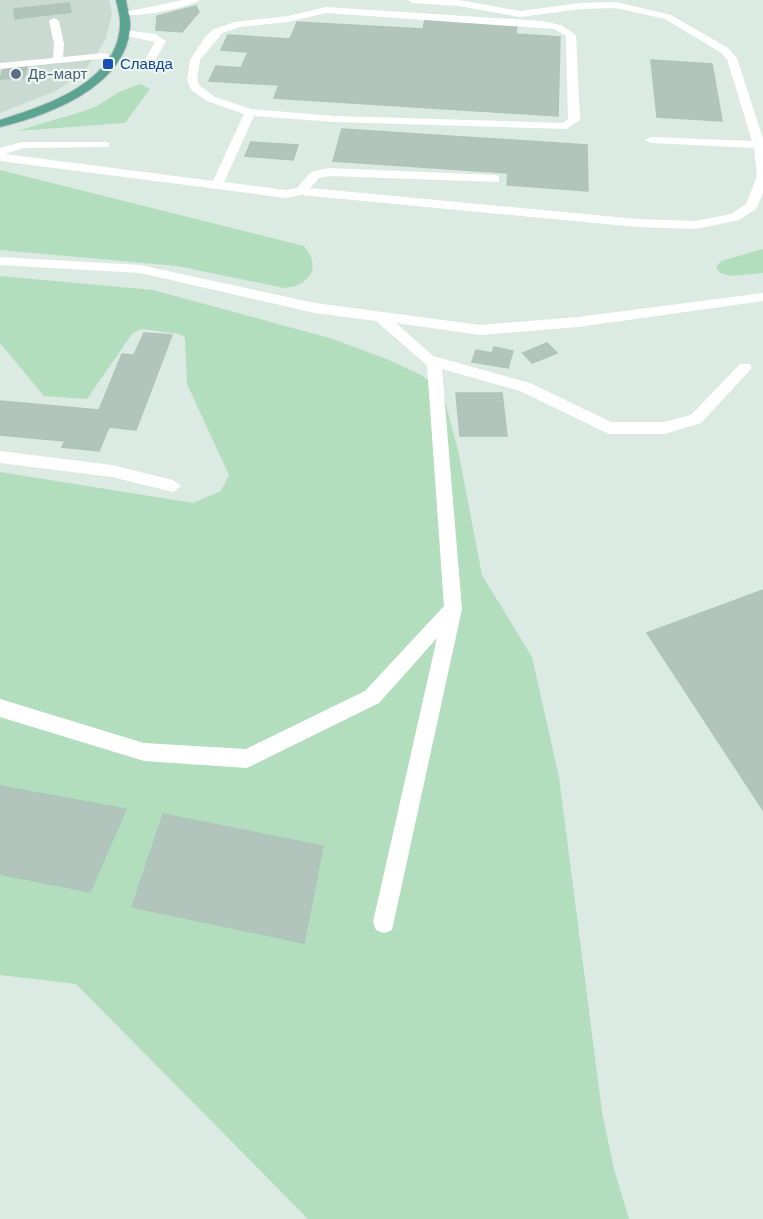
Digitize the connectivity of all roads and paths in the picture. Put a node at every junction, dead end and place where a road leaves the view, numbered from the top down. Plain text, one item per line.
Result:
1 (113, 0) edge
2 (122, 0) edge
3 (147, 0) edge
4 (195, 0) edge
5 (343, 0) edge
6 (413, 0) edge
7 (153, 10) junction
8 (326, 10) junction
9 (126, 13) junction
10 (54, 21) dead end
11 (125, 33) junction
12 (104, 56) junction
13 (58, 60) junction
14 (0, 66) edge
15 (146, 67) dead end
16 (250, 112) junction
17 (0, 116) edge
18 (0, 124) edge
19 (651, 140) dead end
20 (759, 145) junction
21 (105, 146) dead end
22 (0, 152) edge
23 (0, 157) edge
24 (495, 179) dead end
25 (217, 185) junction
26 (301, 191) junction
27 (0, 261) edge
28 (763, 297) edge
29 (380, 317) junction
30 (434, 362) junction
31 (745, 368) dead end
32 (0, 457) edge
33 (173, 486) dead end
34 (453, 608) junction
35 (0, 708) edge
36 (384, 922) dead end

1 - 12 main road
2 - 9 main road
3 - 7 lane
4 - 7 lane
5 - 8 lane
6 - 20 lane
7 - 9 lane
8 - 16 lane
8 - 16 lane
9 - 11 main road
10 - 13 lane
11 - 15 lane
11 - 18 main road
12 - 13 lane
12 - 17 main road
13 - 14 lane
16 - 25 lane
19 - 20 lane
20 - 26 lane
21 - 22 lane
23 - 25 lane
24 - 26 lane
25 - 26 lane
27 - 29 lane
28 - 29 lane
29 - 30 lane
30 - 31 lane
30 - 34 lane
32 - 33 lane
34 - 35 lane
34 - 36 lane

